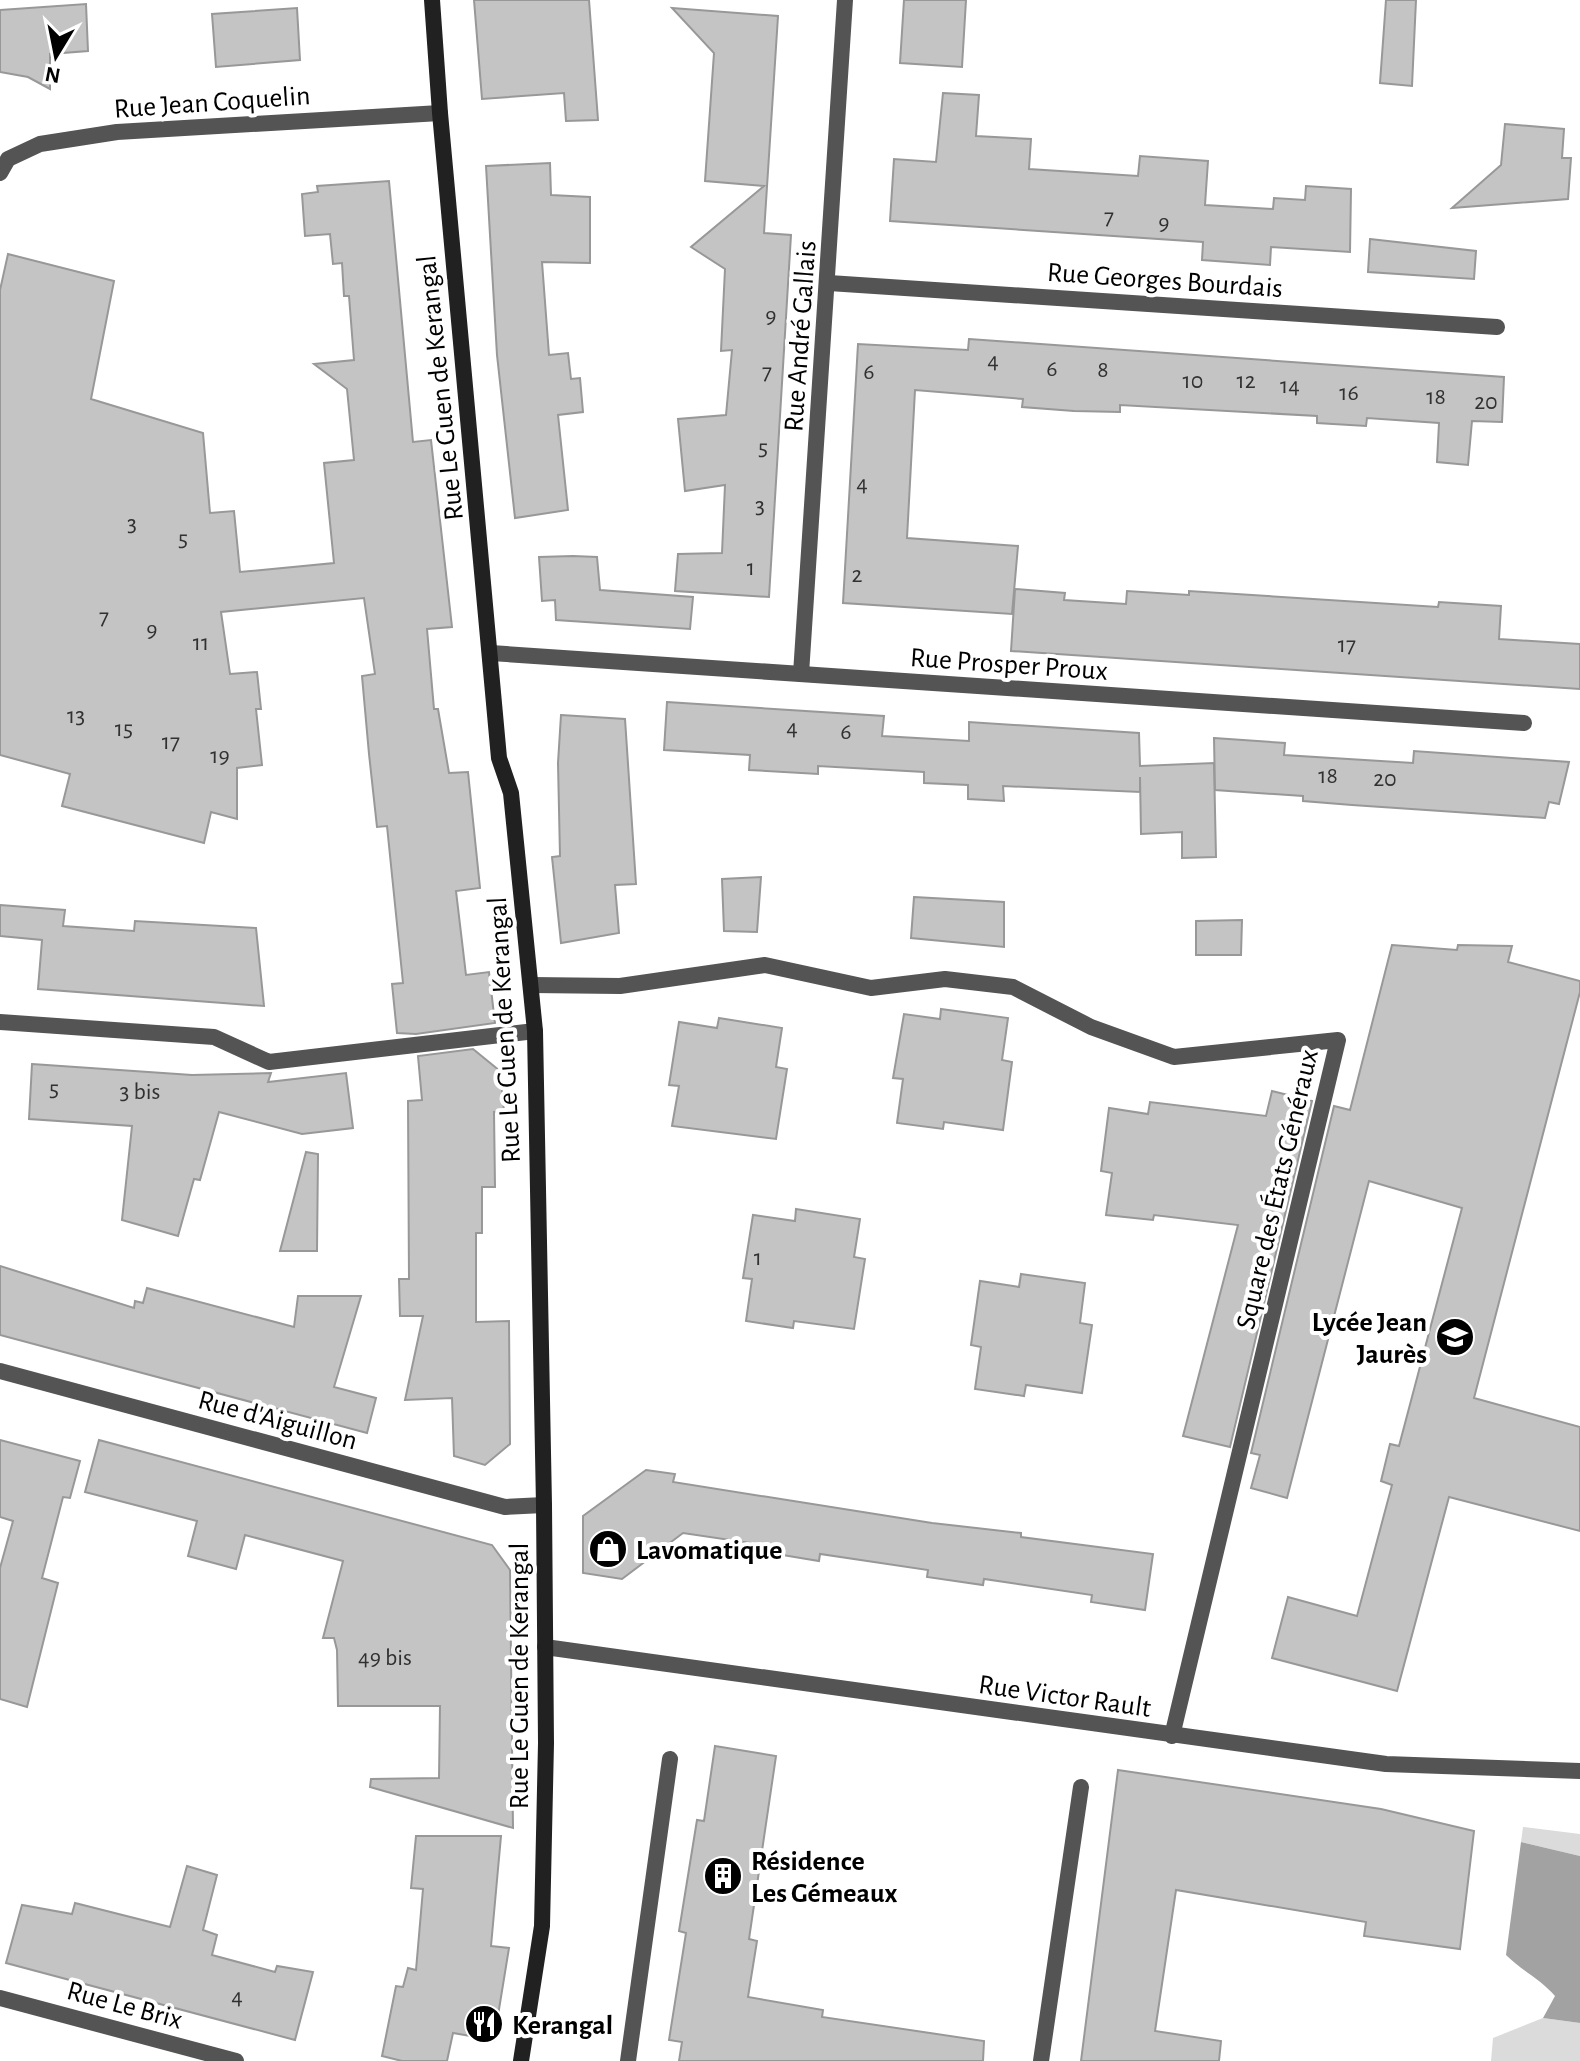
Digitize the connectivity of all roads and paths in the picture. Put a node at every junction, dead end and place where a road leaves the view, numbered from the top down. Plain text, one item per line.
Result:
1 (432, 0) edge
2 (845, 0) edge
3 (440, 113) junction
4 (0, 173) edge
5 (829, 283) junction
6 (1497, 327) dead end
7 (491, 653) junction
8 (801, 674) junction
9 (1524, 723) dead end
10 (531, 985) junction
11 (0, 1022) edge
12 (535, 1031) junction
13 (0, 1371) edge
14 (544, 1505) junction
15 (545, 1647) junction
16 (1172, 1736) junction
17 (670, 1759) dead end
18 (1580, 1771) edge
19 (1081, 1787) dead end
20 (0, 1998) edge
21 (236, 2061) edge
22 (521, 2061) edge
23 (628, 2061) edge
24 (1041, 2061) edge

1 - 3 street, Rue Le Guen de Kerangal
2 - 5 street, Rue André Gallais
3 - 4 street, Rue Jean Coquelin
3 - 7 street, Rue Le Guen de Kerangal
5 - 6 street, Rue Georges Bourdais
5 - 8 street, Rue André Gallais
7 - 8 street, Rue Prosper Proux
7 - 10 street, Rue Le Guen de Kerangal
8 - 9 street, Rue Prosper Proux
10 - 12 street, Rue Le Guen de Kerangal
10 - 16 street, Square des États Généraux
11 - 12 street
12 - 14 street, Rue Le Guen de Kerangal
13 - 14 street, Rue d'Aiguillon
14 - 15 street, Rue Le Guen de Kerangal
15 - 16 street, Rue Victor Rault
15 - 22 street, Rue Le Guen de Kerangal
16 - 18 street, Rue Victor Rault
17 - 23 street
19 - 24 street
20 - 21 street, Rue Le Brix

